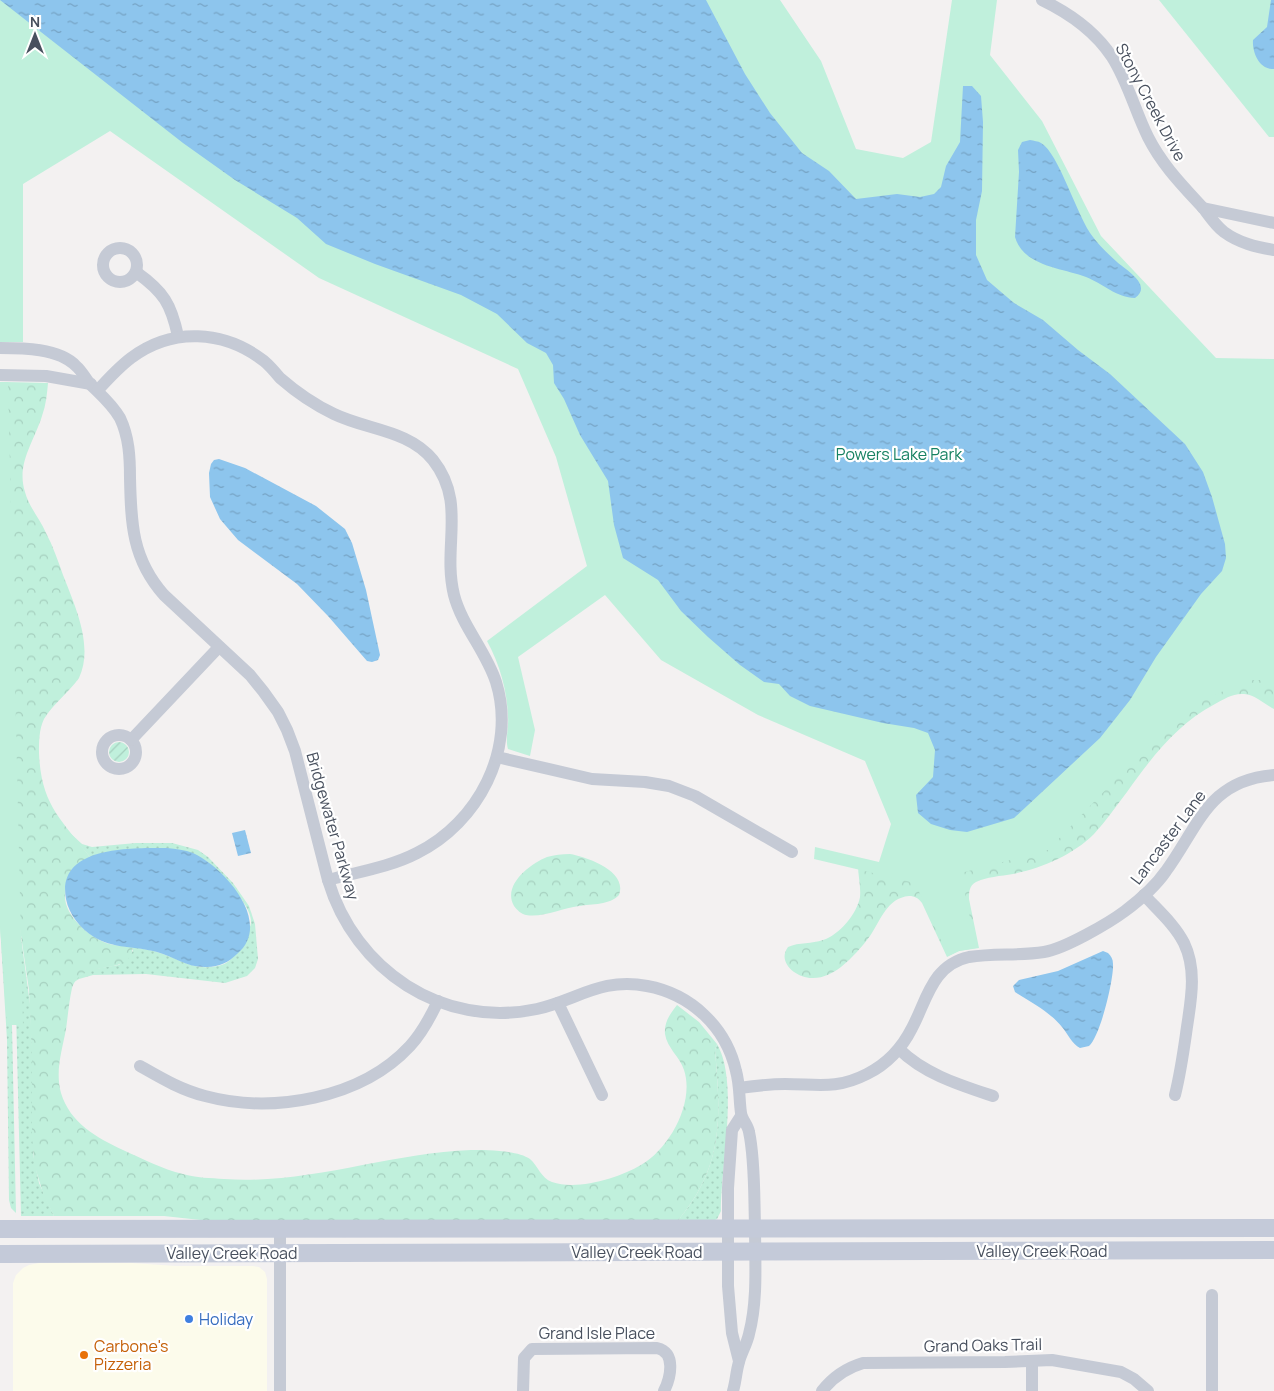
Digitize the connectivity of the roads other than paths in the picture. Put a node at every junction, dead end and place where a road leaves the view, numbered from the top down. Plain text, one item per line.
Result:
1 (1042, 0) edge
2 (1203, 208) junction
3 (1274, 223) edge
4 (1274, 250) edge
5 (136, 272) dead end
6 (178, 336) junction
7 (0, 348) edge
8 (0, 375) edge
9 (94, 387) junction
10 (219, 647) junction
11 (131, 740) dead end
12 (497, 757) junction
13 (1274, 775) edge
14 (792, 852) dead end
15 (328, 880) junction
16 (1144, 895) junction
17 (438, 1001) junction
18 (558, 1003) junction
19 (899, 1049) junction
20 (140, 1066) dead end
21 (739, 1088) junction
22 (602, 1094) dead end
23 (1175, 1095) dead end
24 (993, 1096) dead end
25 (741, 1116) junction
26 (1274, 1228) edge
27 (0, 1229) edge
28 (728, 1229) junction
29 (755, 1229) junction
30 (280, 1230) junction
31 (1274, 1250) edge
32 (728, 1251) junction
33 (755, 1251) junction
34 (280, 1253) junction
35 (0, 1254) edge
36 (1212, 1295) dead end
37 (739, 1360) junction
38 (1032, 1360) junction
39 (280, 1391) edge
40 (523, 1391) edge
41 (664, 1391) edge
42 (733, 1391) edge
43 (822, 1391) edge
44 (1032, 1391) edge
45 (1148, 1391) edge
46 (1212, 1391) edge

1 - 2 street, Stony Creek Drive
2 - 3 street
2 - 4 street, Stony Creek Drive
5 - 6 street
6 - 9 street
6 - 12 street
7 - 9 street, Bridgewater Parkway
8 - 9 street
9 - 10 street, Bridgewater Parkway
10 - 11 street
10 - 15 street, Bridgewater Parkway
12 - 14 street
12 - 15 street
13 - 16 street, Lancaster Lane
15 - 17 street, Bridgewater Parkway
16 - 19 street, Lancaster Lane
16 - 23 street
17 - 18 street, Bridgewater Parkway
17 - 20 street
18 - 21 street, Bridgewater Parkway
18 - 22 street
19 - 21 street, Lancaster Lane
19 - 24 street
21 - 25 street, Bridgewater Parkway
25 - 28 street, Bridgewater Parkway
25 - 29 street, Bridgewater Parkway
26 - 29 main road, Valley Creek Road
27 - 30 main road, Valley Creek Road
28 - 29 main road, Valley Creek Road
28 - 30 main road, Valley Creek Road
28 - 32 street, Bridgewater Parkway
29 - 33 street, Bridgewater Parkway
30 - 34 street
31 - 33 main road, Valley Creek Road
32 - 33 main road, Valley Creek Road
32 - 34 main road, Valley Creek Road
32 - 37 street, Bridgewater Parkway
33 - 37 street, Bridgewater Parkway
34 - 35 main road, Valley Creek Road
34 - 39 street
36 - 46 street
37 - 42 street, Bridgewater Parkway
38 - 43 street, Grand Oaks Trail
38 - 44 street
38 - 45 street, Grand Oaks Trail
40 - 41 street, Grand Isle Place

